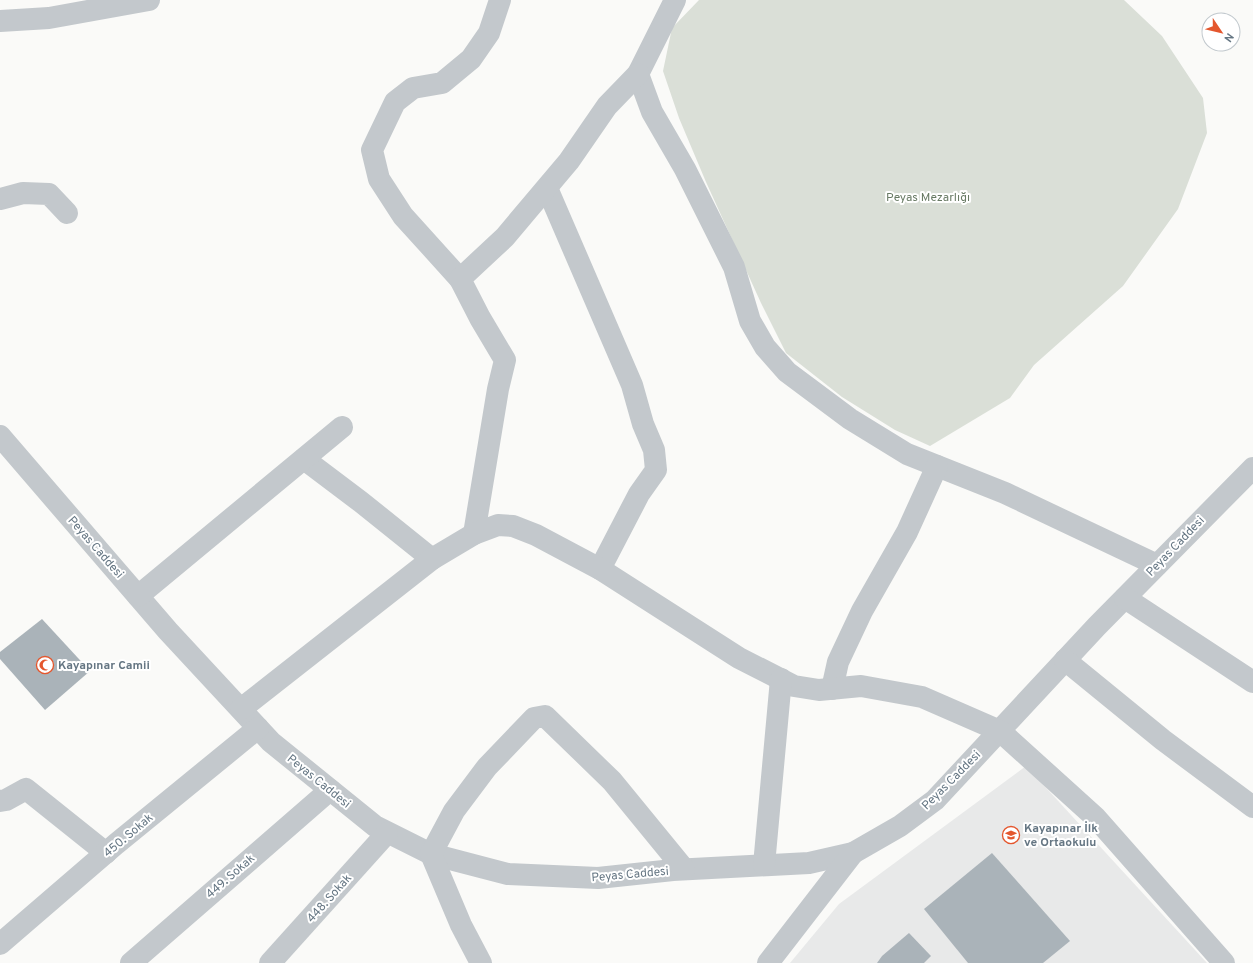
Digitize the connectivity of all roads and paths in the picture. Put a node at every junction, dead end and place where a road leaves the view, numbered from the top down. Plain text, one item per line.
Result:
1 (149, 0) edge
2 (500, 0) edge
3 (675, 0) edge
4 (0, 21) edge
5 (638, 74) junction
6 (547, 188) junction
7 (0, 199) edge
8 (68, 213) dead end
9 (460, 279) junction
10 (342, 427) dead end
11 (0, 436) edge
12 (304, 459) junction
13 (937, 466) junction
14 (1253, 468) edge
15 (474, 534) junction
16 (432, 560) junction
17 (1156, 565) junction
18 (600, 569) junction
19 (138, 596) junction
20 (1125, 598) junction
21 (1065, 660) junction
22 (781, 679) junction
23 (1253, 682) edge
24 (832, 689) junction
25 (241, 709) junction
26 (258, 728) junction
27 (1000, 731) junction
28 (330, 790) junction
29 (0, 801) edge
30 (1253, 807) edge
31 (388, 833) junction
32 (106, 853) junction
33 (853, 853) junction
34 (431, 854) junction
35 (764, 865) junction
36 (684, 869) junction
37 (0, 944) edge
38 (131, 963) edge
39 (270, 963) edge
40 (481, 963) edge
41 (768, 963) edge
42 (1224, 963) edge

1 - 4 street
2 - 9 street
3 - 5 street
5 - 6 street
5 - 13 street
6 - 9 street
6 - 18 street
7 - 8 street
9 - 15 street
10 - 12 street
11 - 19 street, Peyas Caddesi
12 - 16 street
12 - 19 street
13 - 17 street
13 - 24 street
14 - 17 street, Peyas Caddesi
15 - 16 street
15 - 18 street
16 - 25 street
17 - 20 street, Peyas Caddesi
18 - 22 street
19 - 25 street, Peyas Caddesi
20 - 21 street, Peyas Caddesi
20 - 23 street
21 - 27 street, Peyas Caddesi
21 - 30 street
22 - 24 street
22 - 35 street
24 - 27 street
25 - 26 street, Peyas Caddesi
26 - 28 street, Peyas Caddesi
26 - 32 street, 450. Sokak
27 - 33 street, Peyas Caddesi
27 - 42 street
28 - 31 street, Peyas Caddesi
28 - 38 street, 449. Sokak
29 - 32 street
31 - 34 street, Peyas Caddesi
31 - 39 street, 448. Sokak
32 - 37 street, 450. Sokak
33 - 35 street, Peyas Caddesi
33 - 41 street
34 - 36 street, Peyas Caddesi
34 - 36 street
34 - 40 street
35 - 36 street, Peyas Caddesi

